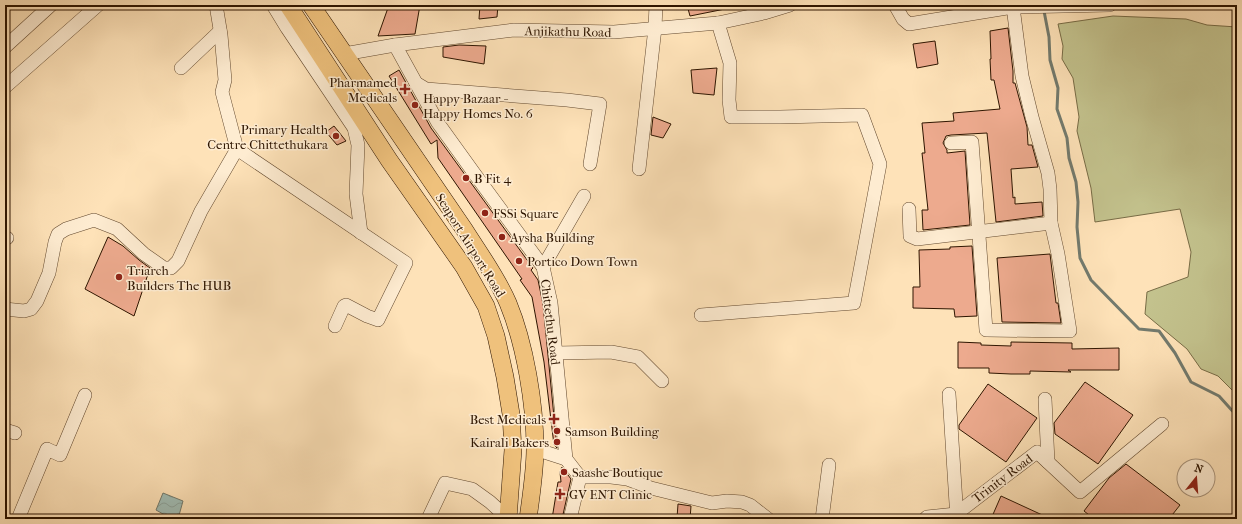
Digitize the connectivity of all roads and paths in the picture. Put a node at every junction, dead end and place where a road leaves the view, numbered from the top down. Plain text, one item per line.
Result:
1 (51, 5) edge
2 (98, 5) edge
3 (216, 5) edge
4 (273, 5) edge
5 (288, 5) edge
6 (311, 5) edge
7 (656, 5) edge
8 (790, 5) edge
9 (896, 5) edge
10 (1110, 5) edge
11 (1013, 7) junction
12 (718, 23) junction
13 (654, 28) junction
14 (220, 31) junction
15 (395, 45) junction
16 (5, 47) edge
17 (344, 54) junction
18 (182, 68) dead end
19 (416, 83) junction
20 (5, 87) edge
21 (952, 143) dead end
22 (237, 149) junction
23 (590, 164) dead end
24 (639, 169) dead end
25 (584, 196) dead end
26 (909, 209) dead end
27 (1051, 223) junction
28 (361, 233) junction
29 (979, 233) junction
30 (543, 266) junction
31 (5, 309) edge
32 (701, 315) dead end
33 (335, 326) dead end
34 (556, 353) junction
35 (662, 380) dead end
36 (949, 394) dead end
37 (85, 395) dead end
38 (1044, 398) dead end
39 (1162, 424) dead end
40 (535, 449) junction
41 (566, 459) junction
42 (1048, 462) junction
43 (829, 466) dead end
44 (580, 477) junction
45 (956, 516) edge
46 (926, 518) edge
47 (18, 519) edge
48 (428, 519) edge
49 (501, 519) edge
50 (508, 519) edge
51 (528, 519) edge
52 (570, 519) edge
53 (768, 519) edge
54 (822, 519) edge

1 - 16 street
2 - 20 street
3 - 14 street
4 - 28 street
5 - 50 main road
6 - 17 main road, Seaport Airport Road
7 - 13 street
8 - 12 street, Anjikathu Road
9 - 11 street
10 - 11 street
11 - 27 street
12 - 13 street, Anjikathu Road
12 - 32 street
13 - 15 street, Anjikathu Road
13 - 24 street
14 - 18 street
14 - 22 street
15 - 17 street, Anjikathu Road
15 - 19 street, Chittethu Road
17 - 40 main road, Seaport Airport Road
19 - 23 street
19 - 30 street, Chittethu Road
21 - 29 street
22 - 28 street
22 - 31 street
25 - 30 street
26 - 29 street
27 - 29 street
27 - 29 street
28 - 33 street
30 - 34 street, Chittethu Road
34 - 35 street
34 - 41 street, Chittethu Road
36 - 45 street
37 - 47 street
38 - 42 street
39 - 42 street, Trinity Road
40 - 41 street
40 - 51 main road, Seaport Airport Road
41 - 44 street
42 - 45 street, Trinity Road
43 - 54 street
44 - 52 street
44 - 53 street
45 - 46 street
48 - 49 street

